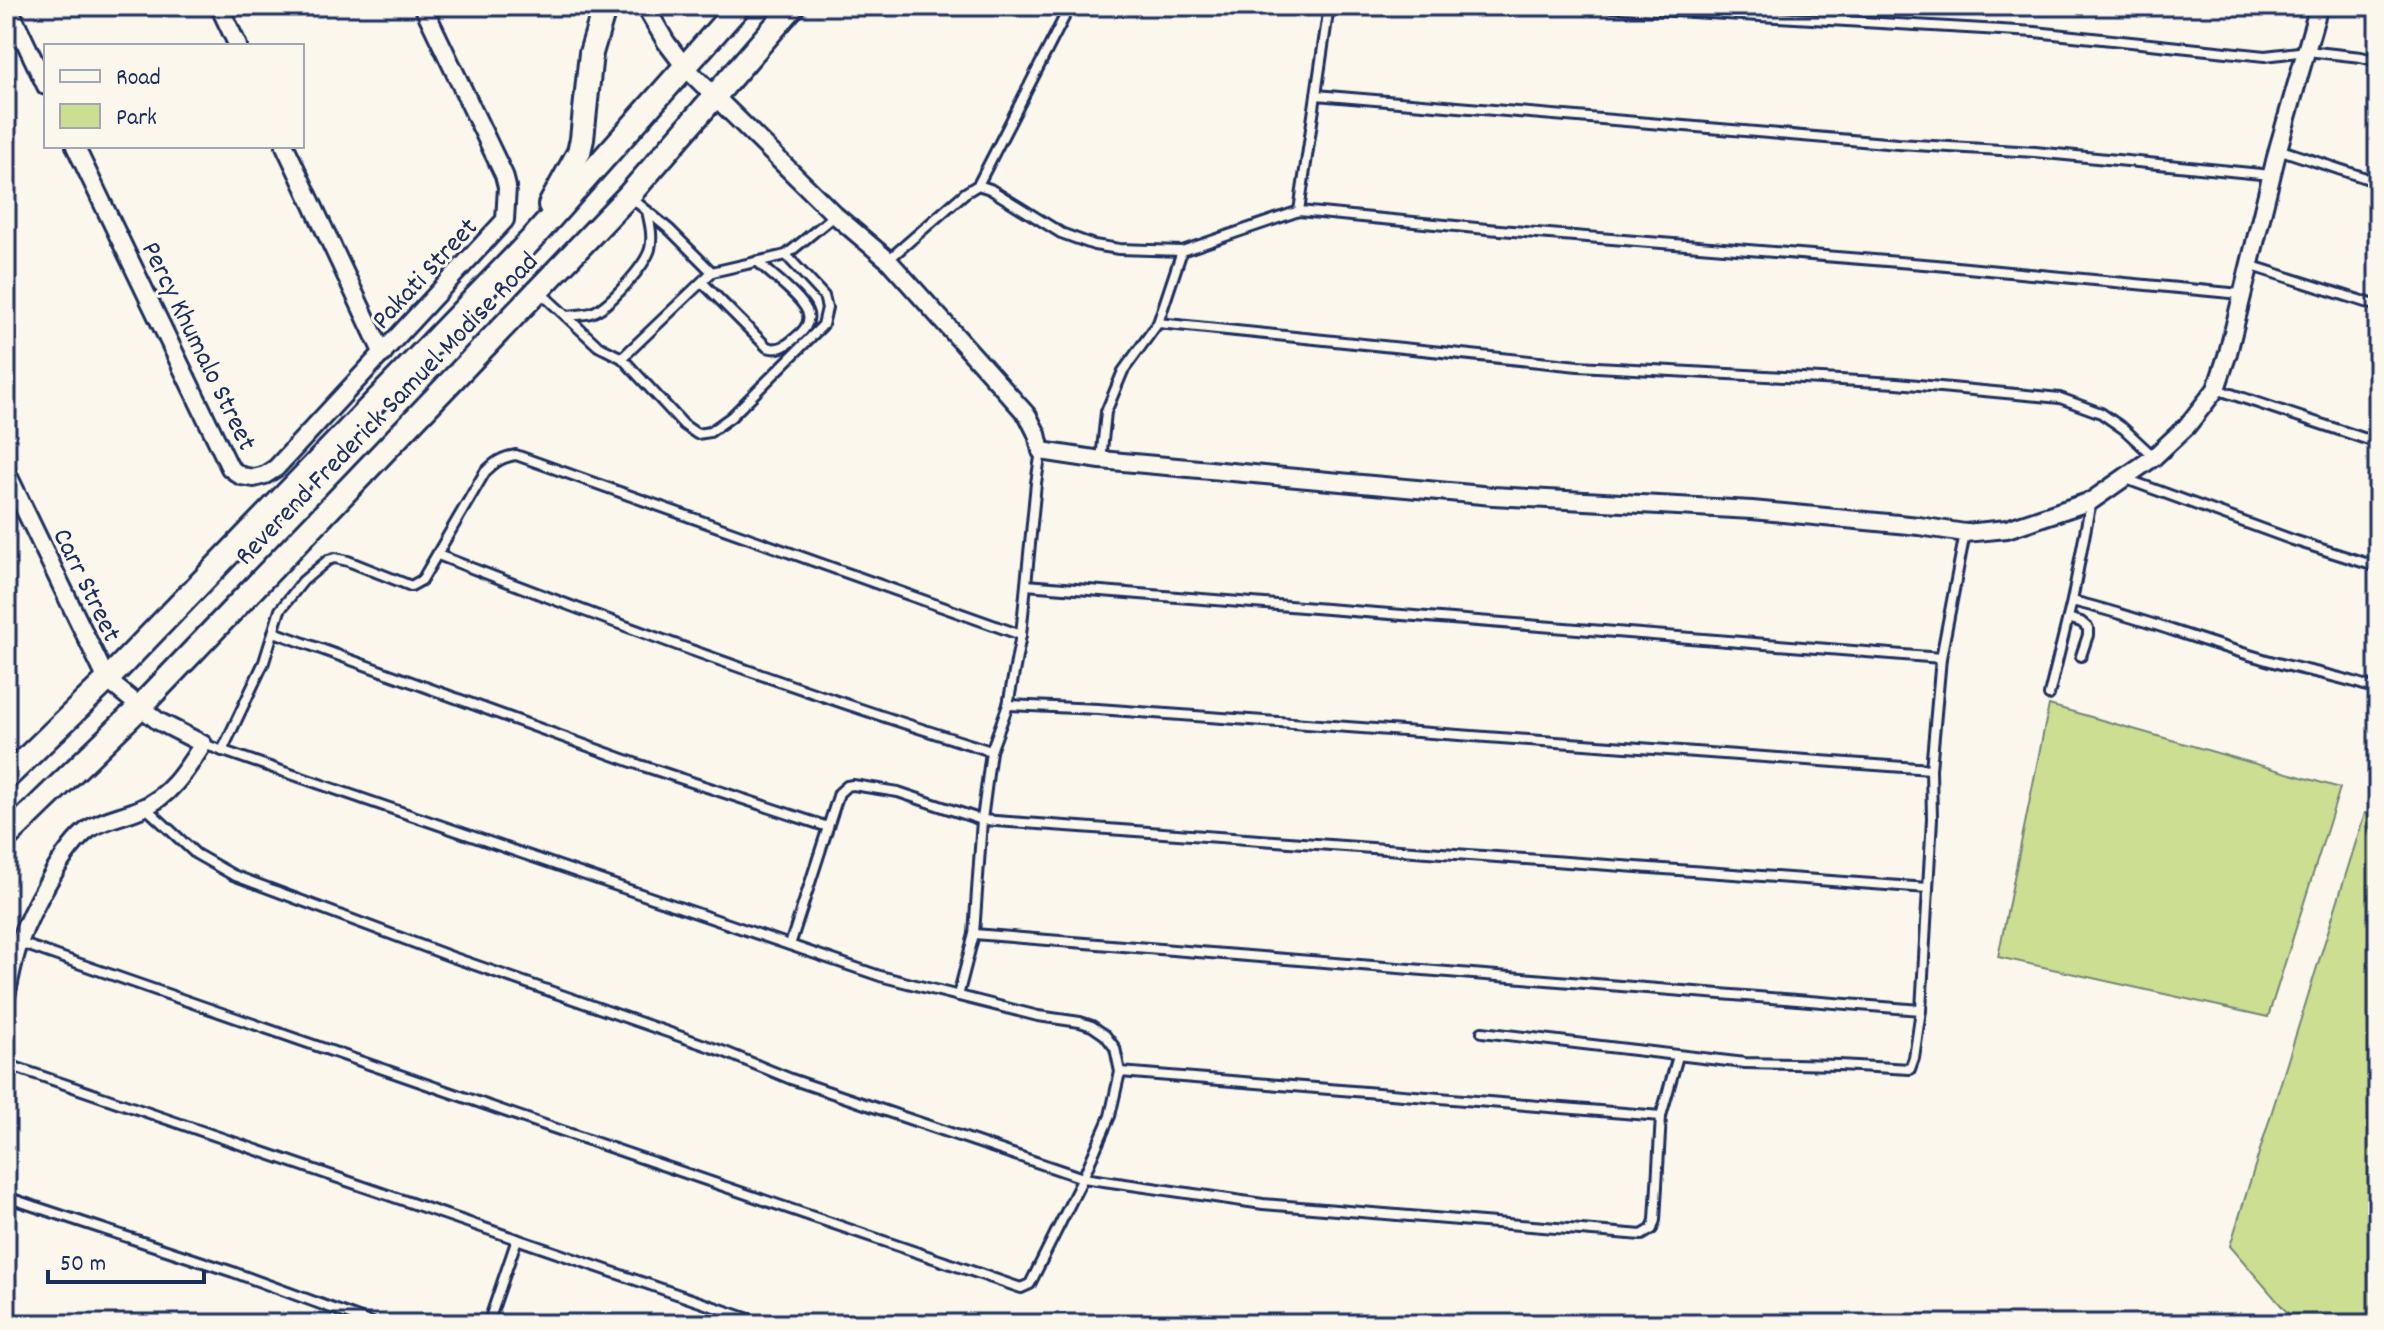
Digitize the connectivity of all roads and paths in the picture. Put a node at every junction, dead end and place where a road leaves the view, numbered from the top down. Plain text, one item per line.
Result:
1 (8, 6) edge
2 (219, 6) edge
3 (423, 6) edge
4 (605, 6) edge
5 (645, 6) edge
6 (739, 6) edge
7 (793, 6) edge
8 (1070, 6) edge
9 (1329, 6) edge
10 (1589, 6) edge
11 (2319, 6) edge
12 (237, 44) edge
13 (2307, 51) junction
14 (2378, 61) edge
15 (685, 67) junction
16 (44, 82) edge
17 (1316, 95) junction
18 (714, 98) junction
19 (76, 148) edge
20 (286, 148) edge
21 (2278, 149) junction
22 (2271, 175) junction
23 (2378, 182) edge
24 (978, 185) junction
25 (629, 195) junction
26 (647, 211) junction
27 (1299, 211) junction
28 (835, 215) junction
29 (533, 238) junction
30 (1182, 251) junction
31 (786, 255) junction
32 (888, 260) junction
33 (757, 261) junction
34 (2249, 265) junction
35 (712, 272) junction
36 (702, 282) junction
37 (538, 290) junction
38 (2241, 294) junction
39 (2378, 306) edge
40 (566, 316) junction
41 (1158, 323) junction
42 (383, 354) junction
43 (622, 358) junction
44 (2216, 389) junction
45 (2378, 443) edge
46 (1041, 451) junction
47 (2154, 457) junction
48 (1101, 460) junction
49 (6, 471) edge
50 (2124, 478) junction
51 (2091, 501) junction
52 (1965, 533) junction
53 (438, 555) junction
54 (2378, 567) edge
55 (1026, 585) junction
56 (2072, 601) junction
57 (2068, 618) junction
58 (274, 632) junction
59 (1021, 635) junction
60 (2081, 656) dead end
61 (1941, 658) junction
62 (107, 680) junction
63 (2378, 690) edge
64 (2049, 695) dead end
65 (1008, 705) junction
66 (139, 708) junction
67 (203, 744) junction
68 (222, 751) junction
69 (991, 751) junction
70 (1931, 769) junction
71 (6, 778) edge
72 (145, 807) junction
73 (982, 820) junction
74 (828, 827) junction
75 (6, 837) edge
76 (1928, 888) junction
77 (974, 934) junction
78 (19, 942) junction
79 (790, 945) junction
80 (6, 996) edge
81 (958, 996) junction
82 (1921, 1010) junction
83 (1482, 1032) dead end
84 (1678, 1056) junction
85 (6, 1064) edge
86 (1120, 1072) junction
87 (1661, 1116) junction
88 (1083, 1178) junction
89 (6, 1197) edge
90 (517, 1239) junction
91 (375, 1324) edge
92 (488, 1324) edge
93 (764, 1324) edge

1 - 16 street
2 - 12 street
3 - 42 street, Pakati Street
4 - 29 main road
5 - 15 street
6 - 15 main road, Reverend Frederick Samuel Modise Road
7 - 18 main road, Reverend Frederick Samuel Modise Road
8 - 24 lane
9 - 17 lane
10 - 13 lane
11 - 13 street
13 - 14 lane
13 - 21 street
15 - 18 street
15 - 29 main road, Reverend Frederick Samuel Modise Road
17 - 22 lane
17 - 27 lane
18 - 25 main road, Reverend Frederick Samuel Modise Road
18 - 28 street
19 - 42 street, Percy Khumalo Street
20 - 42 street
21 - 22 street
21 - 23 lane
22 - 34 street
24 - 30 lane
24 - 32 lane
25 - 26 lane
25 - 37 main road, Reverend Frederick Samuel Modise Road
26 - 35 lane
26 - 40 lane
27 - 30 lane
27 - 38 lane
28 - 31 lane
28 - 32 street
29 - 62 main road, Reverend Frederick Samuel Modise Road
30 - 41 lane
31 - 33 lane
31 - 43 lane
32 - 46 street
33 - 35 lane
33 - 36 lane
34 - 38 street
34 - 39 lane
35 - 36 lane
36 - 43 lane
37 - 40 lane
37 - 66 main road, Reverend Frederick Samuel Modise Road
38 - 44 street
40 - 43 lane
41 - 47 lane
41 - 48 lane
44 - 45 lane
44 - 47 street
46 - 48 street
46 - 55 lane
47 - 50 street
48 - 52 street
49 - 62 street, Carr Street
50 - 51 street
50 - 54 lane
51 - 52 street
51 - 56 lane
52 - 61 lane
53 - 58 lane
53 - 59 lane
53 - 69 lane
55 - 59 lane
55 - 61 lane
56 - 57 lane
56 - 63 lane
57 - 60 lane
57 - 64 lane
58 - 68 lane
58 - 74 lane
59 - 65 lane
61 - 70 lane
62 - 66 street, Carr Street
62 - 71 main road, Reverend Frederick Samuel Modise Road
65 - 69 lane
65 - 70 lane
66 - 67 street, Carr Street
66 - 75 main road, Reverend Frederick Samuel Modise Road
67 - 68 lane
67 - 72 street
68 - 79 lane
69 - 73 lane
70 - 76 lane
72 - 78 street
72 - 88 lane
73 - 74 lane
73 - 76 lane
73 - 77 lane
74 - 79 lane
76 - 82 lane
77 - 81 lane
77 - 82 lane
78 - 80 street
78 - 88 lane
79 - 81 lane
81 - 86 lane
82 - 84 lane
83 - 84 lane
84 - 87 lane
85 - 90 lane
86 - 87 lane
86 - 88 lane
87 - 88 lane
89 - 91 lane
90 - 92 lane
90 - 93 lane

